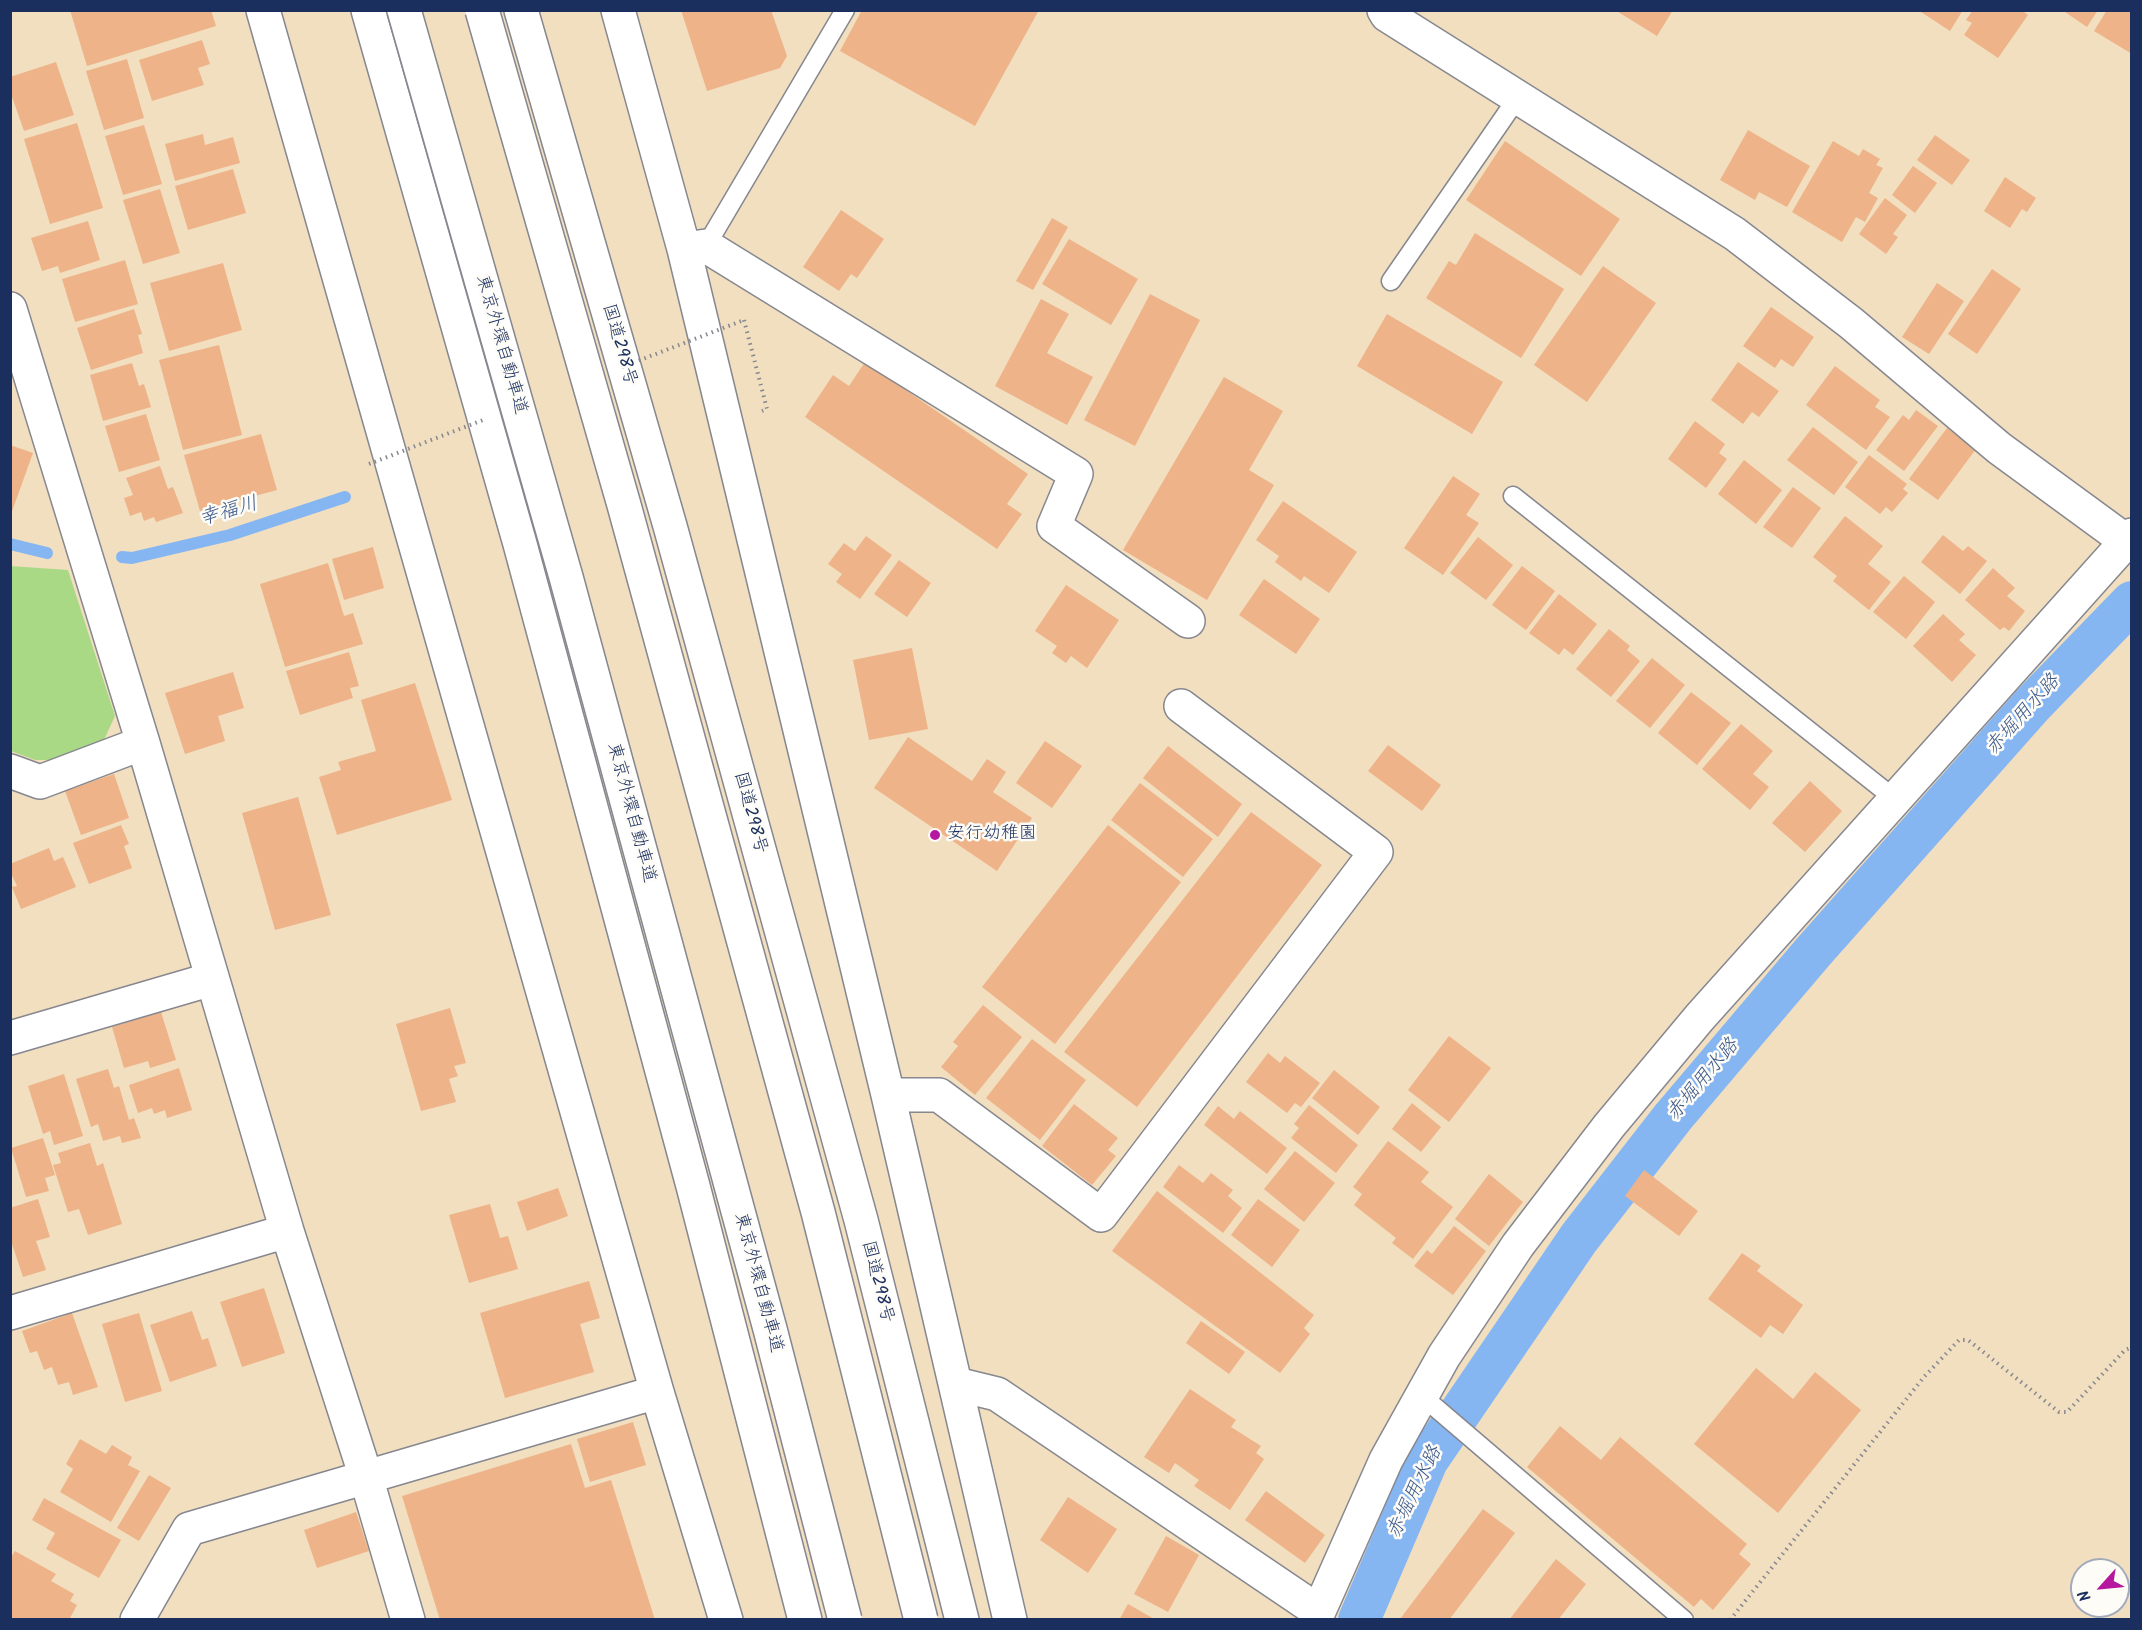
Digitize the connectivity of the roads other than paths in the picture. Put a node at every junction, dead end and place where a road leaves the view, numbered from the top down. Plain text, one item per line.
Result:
1 (264, 10) edge
2 (349, 10) edge
3 (368, 10) edge
4 (404, 10) edge
5 (482, 10) edge
6 (521, 10) edge
7 (545, 10) edge
8 (618, 10) edge
9 (845, 10) edge
10 (1384, 10) edge
11 (1518, 97) junction
12 (695, 247) junction
13 (1390, 281) dead end
14 (10, 309) edge
15 (22, 387) edge
16 (1513, 496) dead end
17 (670, 526) junction
18 (2129, 538) edge
19 (520, 544) junction
20 (1188, 621) dead end
21 (1181, 706) dead end
22 (143, 743) junction
23 (10, 771) edge
24 (1894, 799) junction
25 (212, 979) junction
26 (10, 1038) edge
27 (888, 1095) junction
28 (287, 1231) junction
29 (10, 1313) edge
30 (956, 1384) junction
31 (657, 1392) junction
32 (1422, 1396) junction
33 (366, 1478) junction
34 (1317, 1615) edge
35 (137, 1620) edge
36 (408, 1620) edge
37 (726, 1620) edge
38 (805, 1620) edge
39 (845, 1620) edge
40 (921, 1620) edge
41 (962, 1620) edge
42 (1010, 1620) edge
43 (1684, 1620) edge

1 - 31 main road
2 - 19 main road
3 - 19 main road
4 - 39 main road, 東京外環自動車道, bridge
5 - 40 main road, bridge
6 - 17 main road, 国道298号
7 - 17 main road
8 - 12 main road
9 - 12 lane
10 - 11 main road
11 - 13 lane
11 - 18 main road
12 - 20 main road
12 - 27 main road
14 - 15 main road
15 - 22 main road
16 - 24 lane
17 - 41 main road, 国道298号
18 - 24 main road
19 - 38 main road
21 - 27 main road
22 - 23 main road
22 - 25 main road
24 - 32 main road
25 - 26 main road
25 - 28 main road
27 - 30 main road
28 - 29 main road
28 - 33 main road
30 - 34 main road
30 - 42 main road
31 - 33 main road
31 - 37 main road
32 - 34 main road
32 - 43 lane
33 - 35 main road
33 - 36 main road

